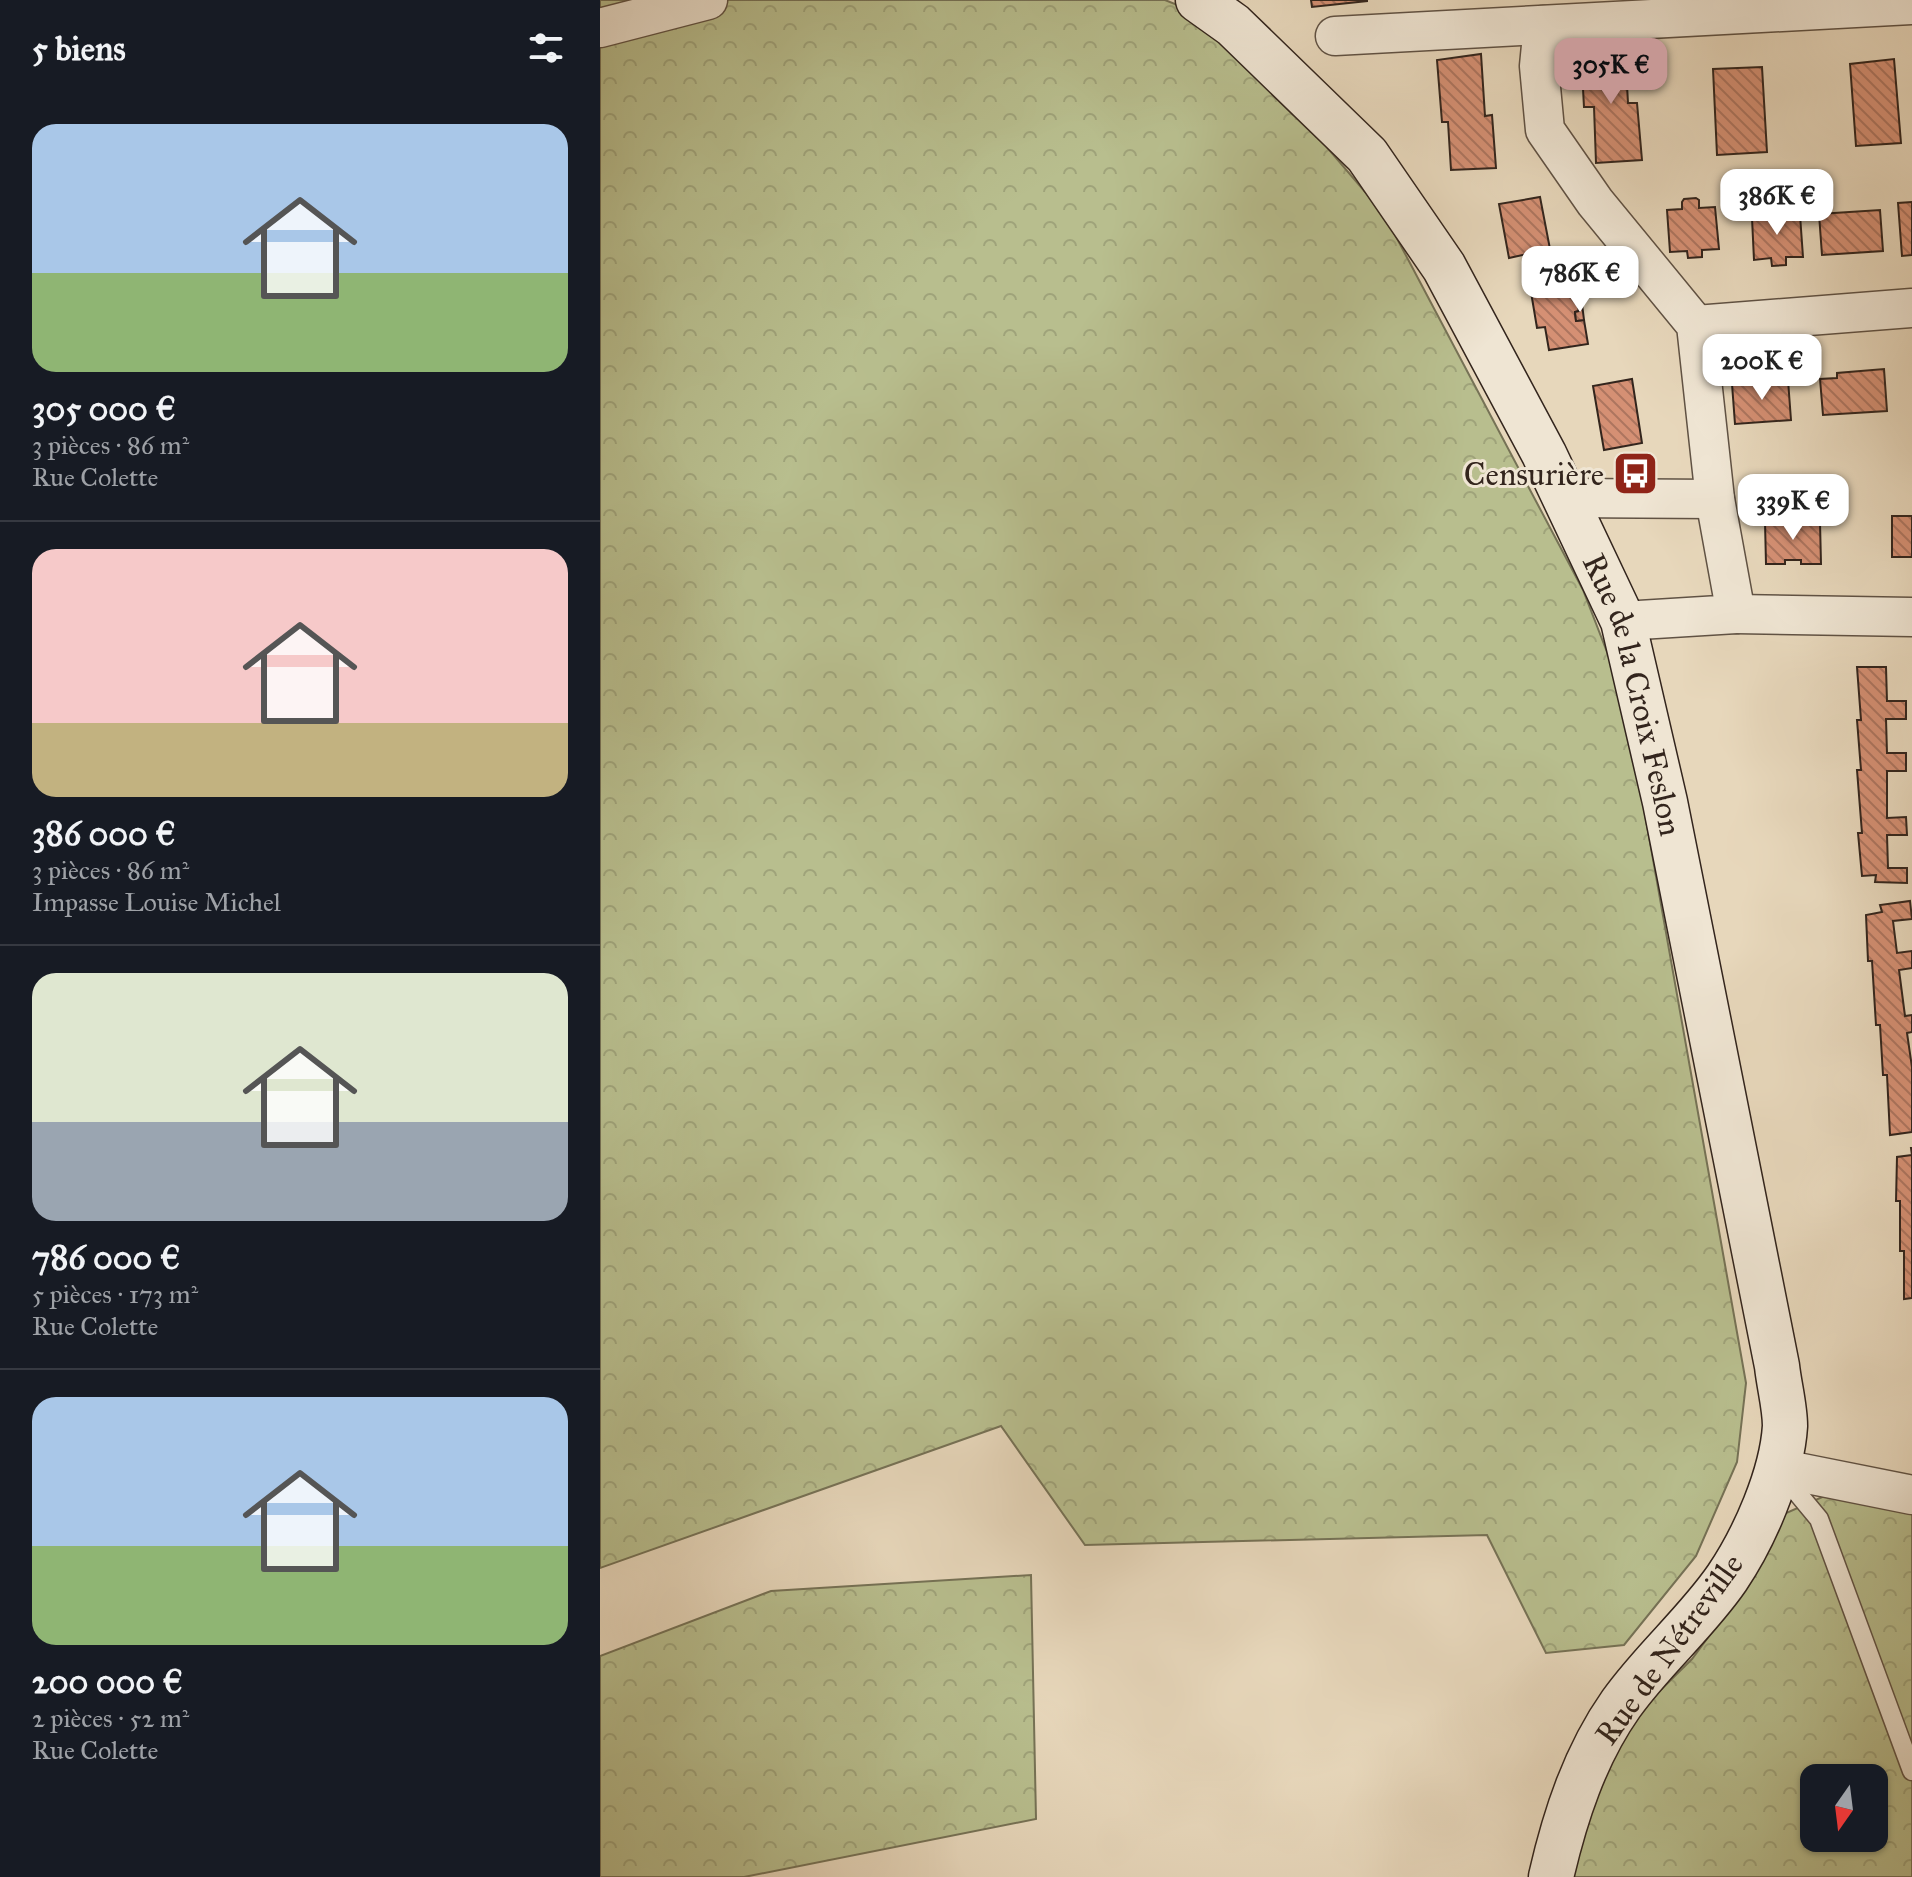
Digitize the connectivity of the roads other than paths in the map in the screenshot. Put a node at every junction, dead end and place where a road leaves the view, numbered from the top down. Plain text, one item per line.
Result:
1 (708, 0) edge
2 (1198, 0) edge
3 (1912, 5) edge
4 (1224, 12) edge
5 (1543, 25) junction
6 (600, 28) edge
7 (1335, 36) dead end
8 (1912, 308) edge
9 (1696, 325) junction
10 (1565, 498) junction
11 (1715, 499) junction
12 (1736, 614) junction
13 (1912, 617) edge
14 (1623, 621) junction
15 (1777, 1468) junction
16 (1912, 1495) edge
17 (1912, 1771) edge
18 (1551, 1877) edge

1 - 6 street
2 - 4 street, Rue de la Croix Feslon
3 - 5 street
4 - 10 street, Rue de la Croix Feslon
5 - 7 street
5 - 9 street
8 - 9 street
9 - 11 street
10 - 11 street
10 - 14 street, Rue de la Croix Feslon
11 - 12 street
12 - 13 street
12 - 14 street
14 - 15 street, Rue de la Croix Feslon
15 - 16 street
15 - 17 lane
15 - 18 street, Rue de Nétreville

